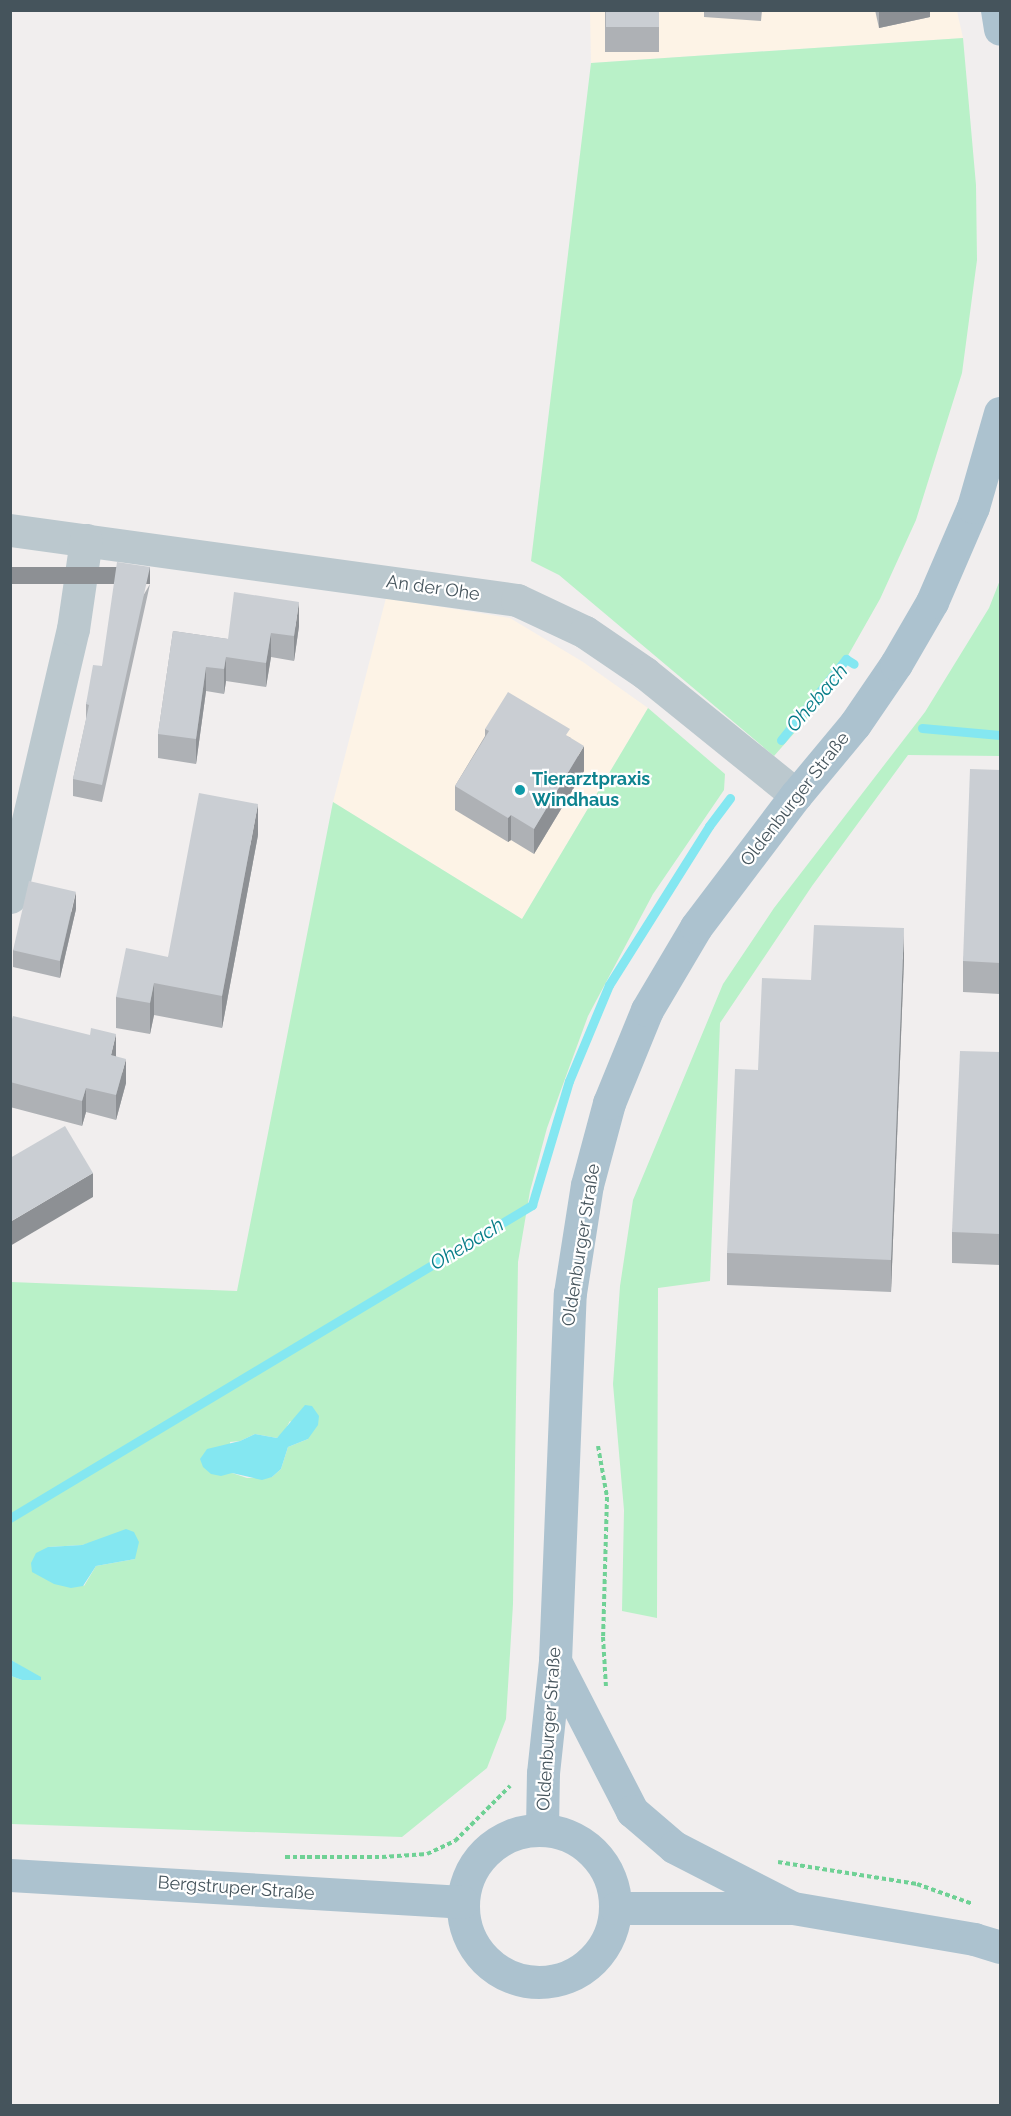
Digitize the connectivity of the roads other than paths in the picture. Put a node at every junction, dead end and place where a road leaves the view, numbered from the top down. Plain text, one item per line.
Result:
1 (997, 10) edge
2 (1000, 29) edge
3 (1000, 413) edge
4 (10, 530) edge
5 (86, 540) junction
6 (796, 795) junction
7 (10, 897) edge
8 (555, 1661) junction
9 (542, 1829) junction
10 (10, 1875) edge
11 (462, 1902) junction
12 (616, 1908) junction
13 (793, 1908) junction
14 (1000, 1947) edge

1 - 2 main road
3 - 6 main road, Oldenburger Straße
4 - 5 street, An der Ohe
5 - 6 street, An der Ohe
5 - 7 street
6 - 8 main road, Oldenburger Straße
8 - 9 main road, Oldenburger Straße
8 - 13 main road
9 - 11 main road
9 - 12 main road
10 - 11 main road, Bergstruper Straße
11 - 12 main road
12 - 13 main road
13 - 14 main road

